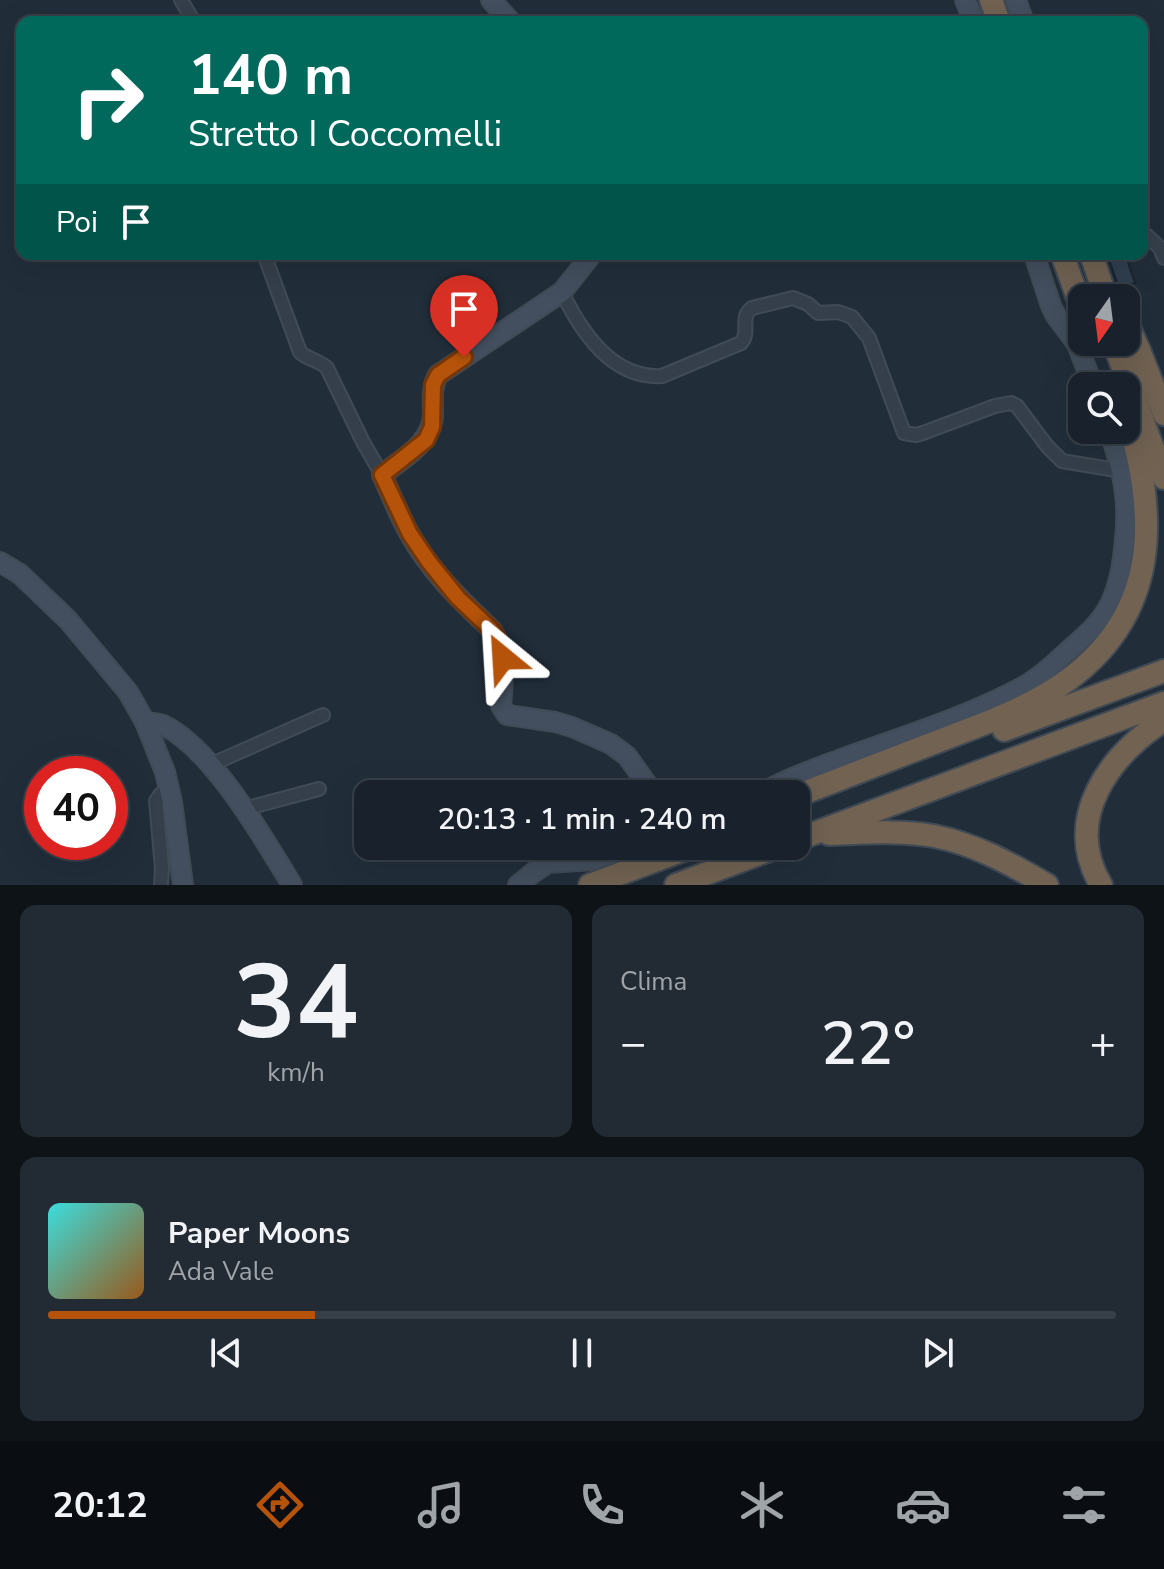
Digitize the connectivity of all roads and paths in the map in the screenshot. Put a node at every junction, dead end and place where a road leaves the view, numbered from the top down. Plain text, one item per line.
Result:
1 (491, 0) edge
2 (506, 16) edge
3 (1148, 237) edge
4 (1164, 258) edge
5 (266, 260) edge
6 (587, 260) edge
7 (1036, 260) edge
8 (1064, 260) edge
9 (1073, 260) edge
10 (1083, 260) edge
11 (1093, 260) edge
12 (1103, 260) edge
13 (1073, 284) edge
14 (1083, 284) edge
15 (1091, 284) edge
16 (1101, 284) edge
17 (1111, 284) edge
18 (562, 292) junction
19 (1119, 356) edge
20 (1122, 356) edge
21 (1125, 356) edge
22 (1088, 372) edge
23 (1164, 414) edge
24 (1113, 444) edge
25 (1135, 444) edge
26 (1164, 449) edge
27 (1122, 471) junction
28 (382, 475) junction
29 (1164, 478) edge
30 (0, 562) edge
31 (1164, 671) edge
32 (1164, 703) edge
33 (323, 715) dead end
34 (1164, 720) edge
35 (145, 722) junction
36 (210, 765) junction
37 (644, 780) edge
38 (787, 780) edge
39 (169, 787) junction
40 (319, 789) dead end
41 (810, 791) edge
42 (810, 803) edge
43 (245, 811) junction
44 (810, 835) edge
45 (810, 837) edge
46 (594, 860) edge
47 (657, 860) edge
48 (743, 860) edge
49 (161, 885) edge
50 (183, 885) edge
51 (292, 885) edge
52 (518, 885) edge
53 (590, 885) edge
54 (676, 885) edge
55 (1047, 885) edge
56 (1101, 885) edge

1 - 2 street
3 - 4 street
5 - 28 street
6 - 18 street
7 - 22 street
8 - 13 highway
9 - 14 highway
10 - 15 highway
11 - 16 highway
12 - 17 highway
18 - 27 street
18 - 28 street
19 - 29 highway
20 - 26 highway
21 - 23 highway
24 - 27 street
25 - 41 highway
27 - 38 street
28 - 37 street
30 - 35 street
31 - 42 highway
32 - 44 highway
33 - 36 street
34 - 56 highway
35 - 36 street
35 - 39 street
36 - 43 street
39 - 49 street
39 - 50 street
40 - 43 street
43 - 51 street
45 - 55 highway
46 - 52 street
47 - 53 highway
48 - 54 highway

